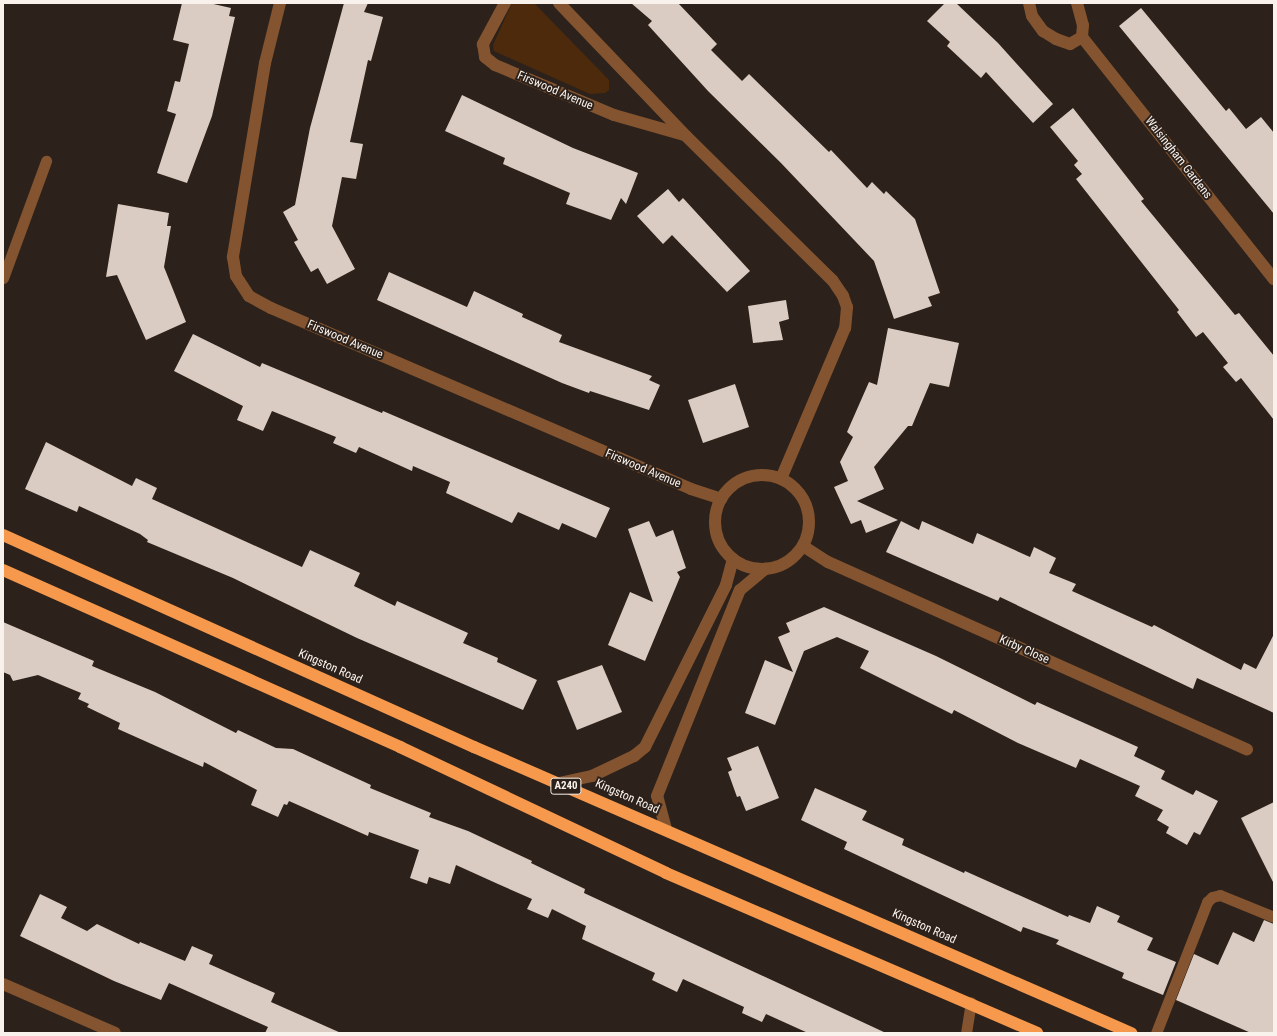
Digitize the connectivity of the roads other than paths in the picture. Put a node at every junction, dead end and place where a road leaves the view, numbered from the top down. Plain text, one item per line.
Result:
1 (280, 3) edge
2 (505, 3) edge
3 (559, 3) edge
4 (1029, 3) edge
5 (1076, 3) edge
6 (1082, 37) junction
7 (686, 136) junction
8 (46, 161) dead end
9 (3, 278) edge
10 (1274, 279) edge
11 (781, 479) junction
12 (721, 499) junction
13 (3, 535) edge
14 (803, 546) junction
15 (733, 559) junction
16 (765, 569) junction
17 (3, 570) edge
18 (1247, 750) dead end
19 (559, 783) junction
20 (666, 830) junction
21 (1274, 917) edge
22 (3, 984) edge
23 (970, 1002) junction
24 (115, 1033) edge
25 (966, 1033) edge
26 (1037, 1033) edge
27 (1131, 1033) edge
28 (1156, 1033) edge

1 - 12 street, Firswood Avenue
2 - 7 street, Firswood Avenue
3 - 7 street, Firswood Avenue
4 - 6 street
5 - 6 street
6 - 10 street, Walsingham Gardens
7 - 11 street, Firswood Avenue
8 - 9 lane
11 - 12 street
11 - 14 street
12 - 15 street
13 - 19 highway, Kingston Road / A240
14 - 16 street
14 - 18 street, Kirby Close
15 - 16 street
15 - 19 street
16 - 20 street
17 - 23 highway
19 - 20 highway, Kingston Road / A240
20 - 27 highway, Kingston Road / A240
21 - 28 lane
22 - 24 street
23 - 25 lane
23 - 26 highway

